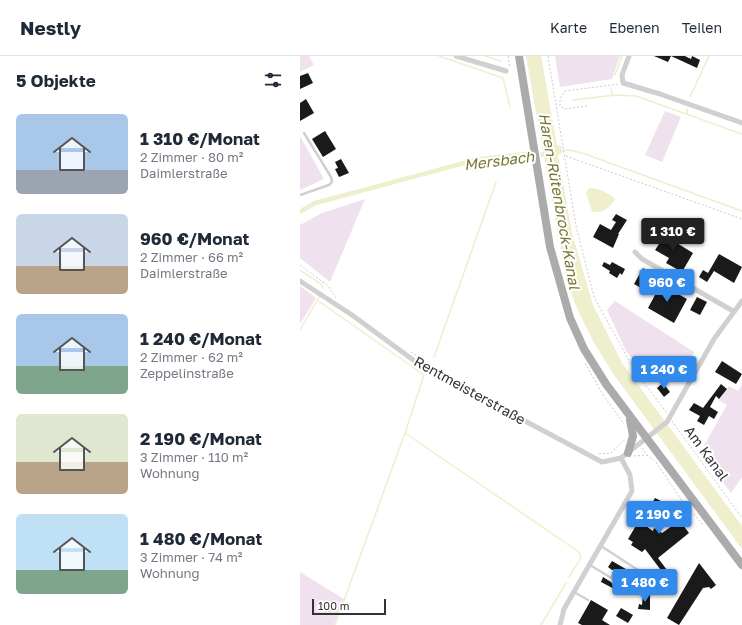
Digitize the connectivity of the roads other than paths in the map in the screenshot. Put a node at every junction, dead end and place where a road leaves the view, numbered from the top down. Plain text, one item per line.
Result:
1 (456, 56) edge
2 (518, 56) edge
3 (629, 56) edge
4 (506, 71) road end
5 (742, 123) edge
6 (304, 133) dead end
7 (300, 195) edge
8 (635, 252) dead end
9 (300, 281) edge
10 (742, 301) edge
11 (734, 311) junction
12 (629, 415) junction
13 (647, 438) junction
14 (624, 455) junction
15 (601, 546) junction
16 (621, 560) junction
17 (619, 564) dead end
18 (590, 565) junction
19 (742, 565) edge
20 (615, 571) dead end
21 (611, 578) junction
22 (615, 585) dead end
23 (625, 591) dead end
24 (574, 592) junction
25 (588, 600) dead end
26 (560, 625) edge

1 - 4 street
2 - 12 main road
3 - 5 street
6 - 7 lane
8 - 11 street
9 - 14 street, Rentmeisterstraße
10 - 11 street
11 - 13 street, Rentmeisterstraße
12 - 13 main road
12 - 14 main road
13 - 14 street, Rentmeisterstraße
13 - 19 main road
14 - 15 street
15 - 16 lane
15 - 18 street
16 - 17 lane
16 - 23 lane
18 - 21 lane
18 - 24 street
20 - 21 lane
21 - 22 lane
24 - 25 lane
24 - 26 street

